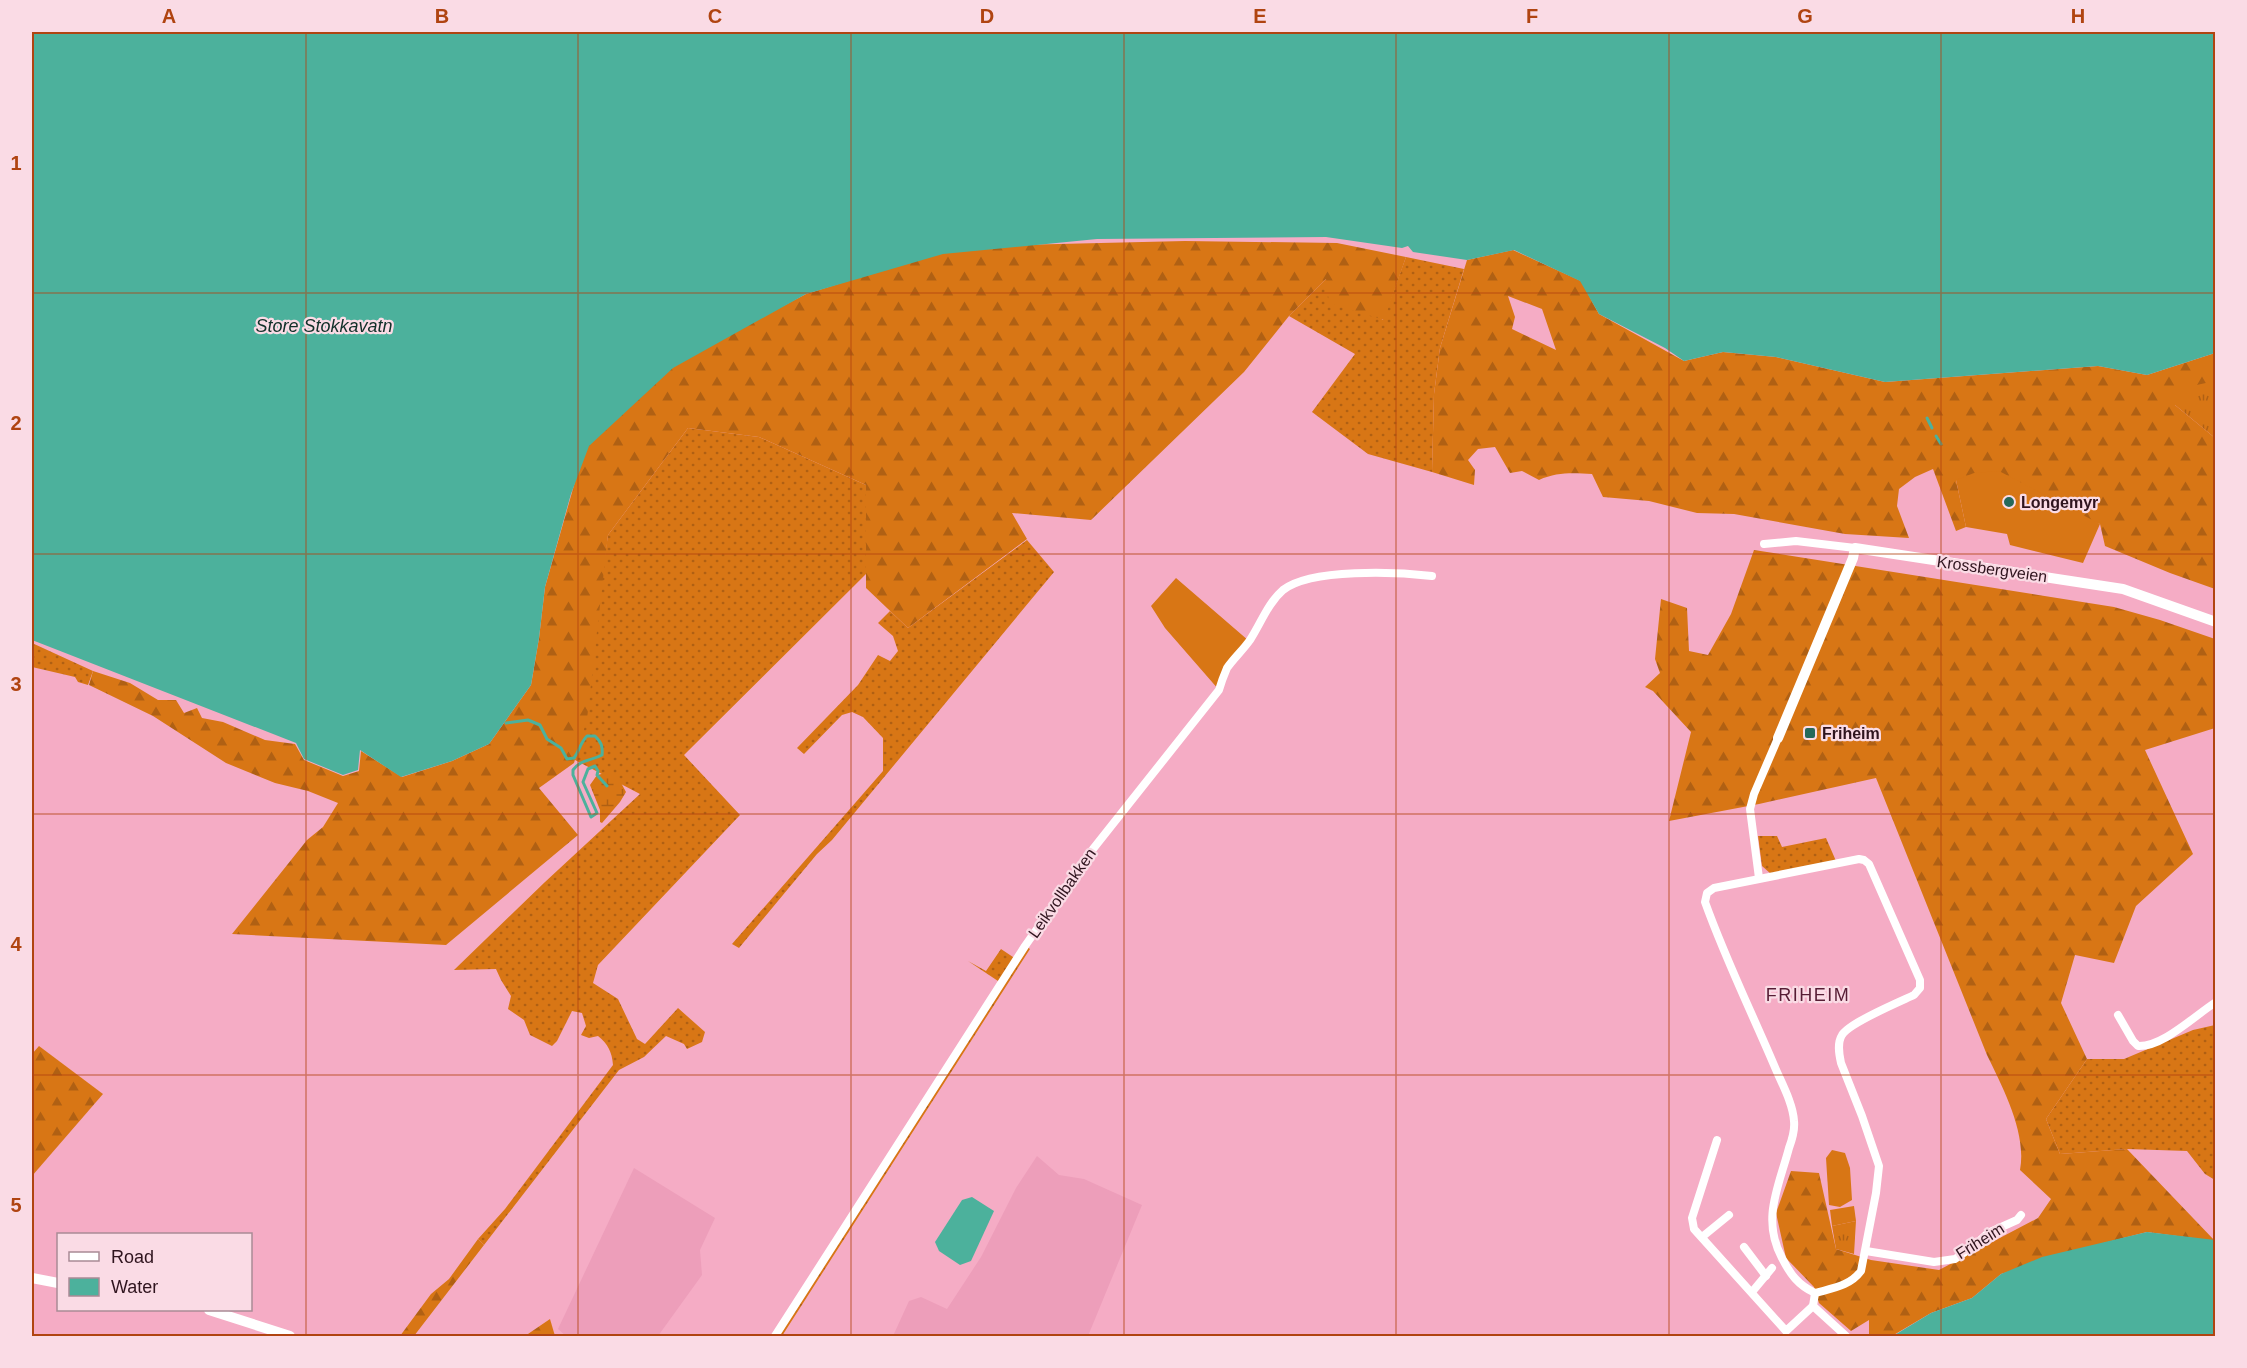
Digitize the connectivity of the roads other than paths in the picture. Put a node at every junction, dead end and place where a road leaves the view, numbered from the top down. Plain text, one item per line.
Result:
1 (1764, 544) dead end
2 (1855, 548) junction
3 (1432, 576) dead end
4 (2216, 622) edge
5 (1778, 738) joint
6 (1759, 878) junction
7 (2216, 1002) edge
8 (2118, 1015) dead end
9 (1717, 1140) dead end
10 (1729, 1215) dead end
11 (2021, 1215) dead end
12 (1702, 1237) junction
13 (1744, 1247) dead end
14 (1866, 1251) junction
15 (1773, 1268) dead end
16 (1766, 1276) junction
17 (32, 1278) edge
18 (57, 1283) edge
19 (1752, 1292) junction
20 (1815, 1293) junction
21 (1813, 1306) junction
22 (212, 1311) edge
23 (290, 1336) edge
24 (775, 1336) edge
25 (1846, 1336) edge

1 - 2 street, Krossbergveien
2 - 4 street, Krossbergveien
2 - 5 street
3 - 24 street, Leikvollbakken
5 - 6 street
6 - 14 street
6 - 20 street
7 - 8 street
9 - 12 street
10 - 12 street
11 - 14 street, Friheim
12 - 19 street
13 - 16 street
14 - 20 street
15 - 16 street
16 - 19 street
17 - 18 street
19 - 21 street
20 - 21 street
21 - 25 street
22 - 23 street

